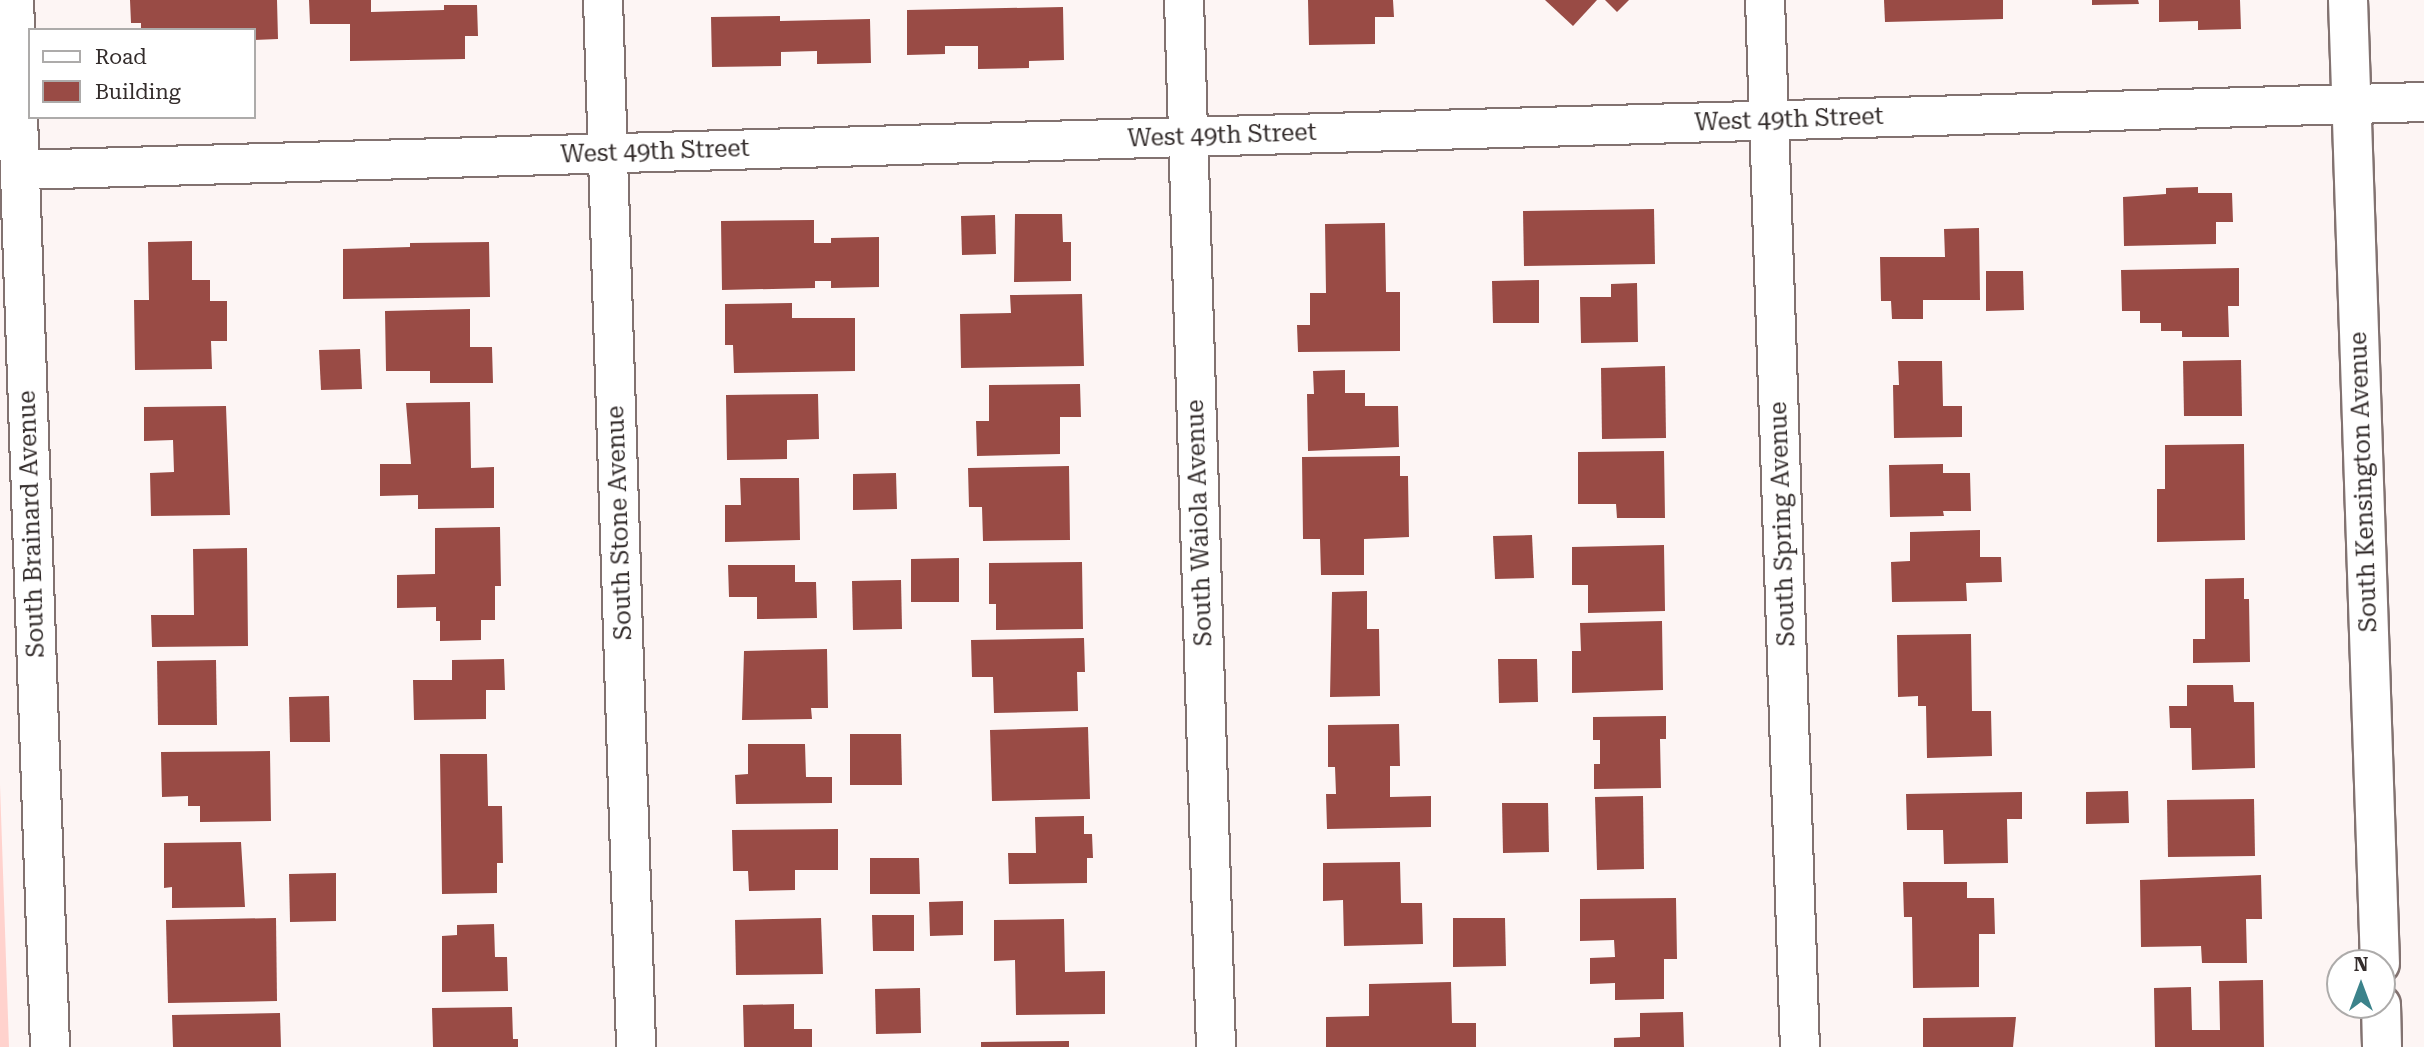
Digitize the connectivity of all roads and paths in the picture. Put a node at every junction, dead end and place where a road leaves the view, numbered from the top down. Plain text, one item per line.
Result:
1 (14, 0) edge
2 (603, 0) edge
3 (1184, 0) edge
4 (1765, 0) edge
5 (2348, 0) edge
6 (2424, 102) edge
7 (2352, 104) junction
8 (1770, 121) junction
9 (1189, 137) junction
10 (609, 153) junction
11 (20, 170) junction
12 (2380, 949) edge
13 (2381, 1019) edge
14 (50, 1047) edge
15 (636, 1047) edge
16 (1216, 1047) edge
17 (1800, 1047) edge
18 (2382, 1047) edge

1 - 11 street, South Brainard Avenue
2 - 10 street, South Stone Avenue
3 - 9 street, South Waiola Avenue
4 - 8 street, South Spring Avenue
5 - 7 street, South Kensington Avenue
6 - 7 street, West 49th Street
7 - 8 street, West 49th Street
7 - 12 street, South Kensington Avenue
8 - 9 street, West 49th Street
8 - 17 street, South Spring Avenue
9 - 10 street, West 49th Street
9 - 16 street, South Waiola Avenue
10 - 11 street, West 49th Street
10 - 15 street, South Stone Avenue
11 - 14 street, South Brainard Avenue
13 - 18 street

